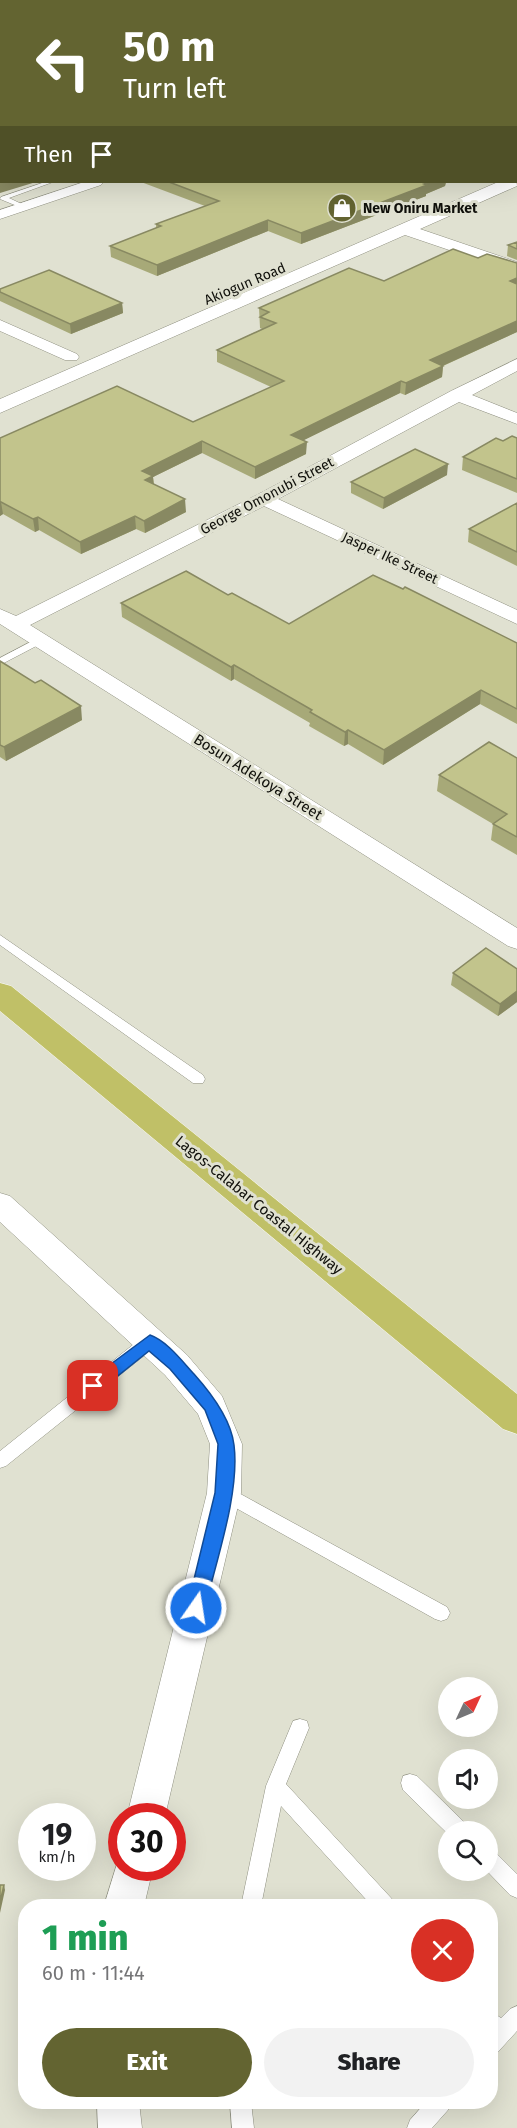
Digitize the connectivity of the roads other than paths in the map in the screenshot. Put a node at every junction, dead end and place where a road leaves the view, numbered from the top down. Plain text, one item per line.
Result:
1 (47, 183) edge
2 (93, 183) edge
3 (487, 183) edge
4 (509, 183) edge
5 (24, 207) junction
6 (0, 215) edge
7 (404, 229) junction
8 (517, 268) edge
9 (0, 325) edge
10 (71, 357) junction
11 (517, 364) edge
12 (0, 387) edge
13 (457, 395) junction
14 (0, 407) edge
15 (517, 419) edge
16 (264, 499) junction
17 (517, 618) edge
18 (8, 620) edge
19 (40, 640) junction
20 (0, 662) edge
21 (0, 939) edge
22 (517, 940) edge
23 (0, 994) edge
24 (198, 1079) dead end
25 (0, 1204) edge
26 (150, 1341) junction
27 (517, 1417) edge
28 (0, 1461) edge
29 (224, 1493) junction
30 (441, 1613) dead end
31 (300, 1728) dead end
32 (410, 1783) dead end
33 (275, 1786) junction
34 (149, 1803) edge
35 (449, 1821) edge
36 (498, 1869) edge
37 (131, 1881) edge
38 (517, 1888) edge
39 (126, 1899) edge
40 (252, 1899) edge
41 (380, 1899) edge
42 (517, 2016) edge
43 (498, 2031) edge
44 (119, 2109) edge
45 (242, 2109) edge
46 (120, 2128) edge
47 (243, 2128) edge

1 - 5 lane
2 - 5 street
3 - 10 street, Akiogun Road
4 - 7 street
5 - 6 street
7 - 8 street
7 - 14 street
9 - 10 street
10 - 12 street, Akiogun Road
11 - 13 street, George Omonubi Street
13 - 15 street
13 - 16 street, George Omonubi Street
16 - 17 street, Jasper Ike Street
16 - 18 street, George Omonubi Street
18 - 19 street, Bosun Adekoya Street
19 - 20 lane
19 - 22 street, Bosun Adekoya Street
21 - 24 lane
23 - 27 highway, Lagos-Calabar Coastal Highway
25 - 26 street
26 - 28 lane
26 - 29 street
29 - 30 lane
29 - 34 street
31 - 33 lane
32 - 35 lane
33 - 40 lane
33 - 41 lane
36 - 38 lane
37 - 39 street
42 - 43 lane
44 - 46 street
45 - 47 lane

